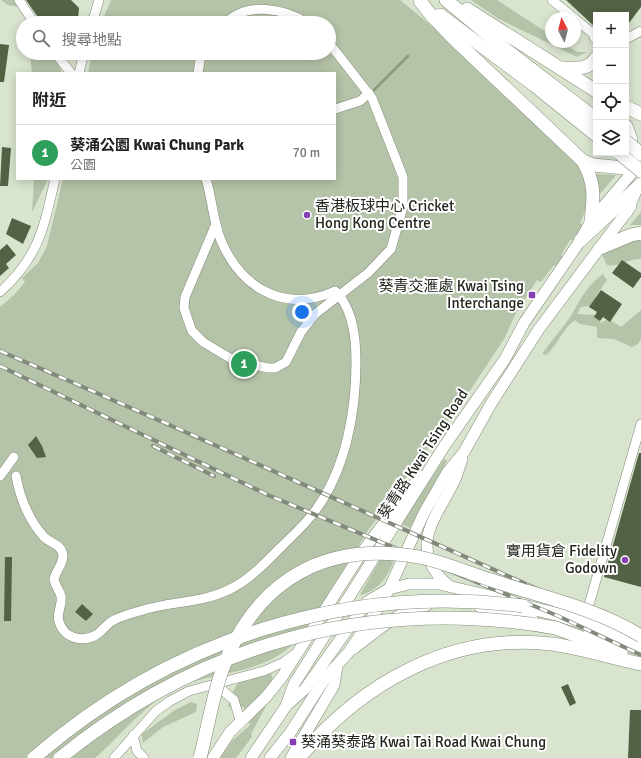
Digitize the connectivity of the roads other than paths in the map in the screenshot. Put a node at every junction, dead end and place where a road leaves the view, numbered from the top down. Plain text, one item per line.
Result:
1 (19, 0) edge
2 (420, 0) edge
3 (446, 0) edge
4 (452, 0) edge
5 (552, 0) edge
6 (97, 1) edge
7 (567, 12) edge
8 (29, 16) edge
9 (94, 16) edge
10 (239, 16) edge
11 (296, 16) edge
12 (581, 23) edge
13 (641, 31) edge
14 (593, 33) edge
15 (629, 37) edge
16 (336, 52) edge
17 (61, 60) edge
18 (82, 60) edge
19 (200, 60) edge
20 (593, 62) edge
21 (562, 68) junction
22 (70, 72) edge
23 (79, 72) edge
24 (198, 72) edge
25 (593, 89) edge
26 (369, 93) junction
27 (629, 108) edge
28 (336, 109) edge
29 (641, 114) edge
30 (593, 117) edge
31 (593, 132) edge
32 (629, 141) edge
33 (641, 154) edge
34 (621, 156) edge
35 (583, 161) junction
36 (636, 179) edge
37 (55, 180) edge
38 (206, 180) edge
39 (626, 212) joint
40 (591, 221) junction
41 (216, 224) junction
42 (641, 233) edge
43 (580, 241) junction
44 (600, 248) junction
45 (0, 292) edge
46 (339, 295) junction
47 (641, 424) edge
48 (446, 445) junction
49 (464, 452) junction
50 (14, 457) dead end
51 (0, 476) edge
52 (16, 476) dead end
53 (448, 585) junction
54 (389, 589) junction
55 (466, 603) junction
56 (377, 610) junction
57 (585, 620) junction
58 (641, 636) edge
59 (641, 642) edge
60 (301, 650) junction
61 (641, 650) edge
62 (348, 653) junction
63 (641, 663) edge
64 (337, 666) junction
65 (216, 685) junction
66 (286, 706) junction
67 (240, 720) junction
68 (133, 735) junction
69 (34, 758) edge
70 (60, 758) edge
71 (114, 758) edge
72 (144, 758) edge
73 (200, 758) edge
74 (213, 758) edge
75 (251, 758) edge
76 (270, 758) edge
77 (291, 758) edge
78 (299, 758) edge

1 - 8 street
2 - 31 highway
2 - 35 highway
3 - 30 highway
4 - 21 highway
5 - 7 street
6 - 9 street
10 - 11 street
12 - 14 street
13 - 15 street
16 - 26 street
17 - 22 street
18 - 23 street
19 - 24 street
20 - 21 highway
21 - 25 highway
26 - 28 street
26 - 46 street
27 - 29 highway
32 - 33 highway, bridge
34 - 36 highway, bridge
35 - 36 highway
35 - 40 highway
36 - 39 highway
36 - 40 main road, 葵青路 Kwai Tsing Road
36 - 43 highway
37 - 45 street
38 - 41 street
39 - 44 main road, 葵青路 Kwai Tsing Road
40 - 43 main road, 葵青路 Kwai Tsing Road
41 - 46 street
41 - 46 street
42 - 44 highway
43 - 48 main road, 葵青路 Kwai Tsing Road
44 - 49 main road, 葵青路 Kwai Tsing Road
46 - 52 street
47 - 57 street
48 - 60 main road
48 - 66 main road, 葵青路 Kwai Tsing Road
49 - 53 main road
49 - 54 main road, 葵青路 Kwai Tsing Road
50 - 51 street
53 - 54 main road
53 - 57 main road
54 - 56 main road, 葵青路 Kwai Tsing Road
54 - 66 main road
55 - 56 main road
55 - 61 main road
55 - 62 main road
56 - 62 main road, 葵青路 Kwai Tsing Road
57 - 58 main road
58 - 73 highway, bridge
59 - 69 highway, bridge
60 - 65 street
60 - 67 main road
62 - 64 main road, 葵青路 Kwai Tsing Road
63 - 70 highway, bridge
63 - 78 highway
64 - 76 main road, 葵青路 Kwai Tsing Road
64 - 77 main road
65 - 67 street
65 - 68 street
66 - 75 main road, 葵青路 Kwai Tsing Road
67 - 74 main road
68 - 71 street
68 - 72 street

